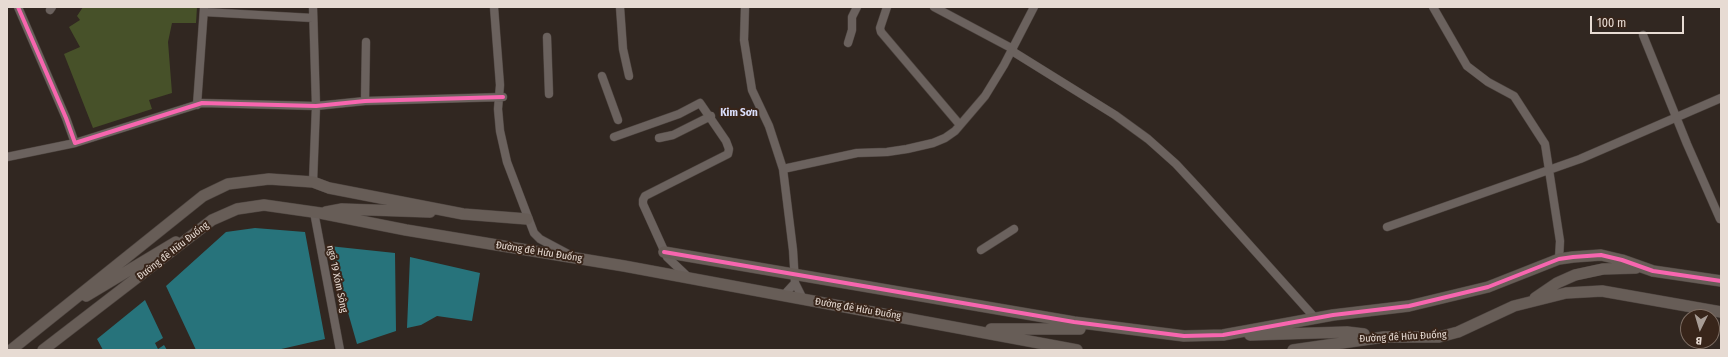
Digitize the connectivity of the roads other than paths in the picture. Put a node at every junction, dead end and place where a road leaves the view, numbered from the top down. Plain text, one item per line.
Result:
1 (18, 7) edge
2 (313, 7) edge
3 (494, 7) edge
4 (620, 7) edge
5 (745, 7) edge
6 (857, 7) edge
7 (887, 7) edge
8 (934, 7) edge
9 (1034, 7) edge
10 (1433, 7) edge
11 (204, 9) edge
12 (313, 18) junction
13 (1643, 35) dead end
14 (547, 37) dead end
15 (366, 42) dead end
16 (848, 43) dead end
17 (1013, 50) junction
18 (602, 76) dead end
19 (629, 76) dead end
20 (549, 94) dead end
21 (501, 97) junction
22 (1721, 98) edge
23 (365, 101) junction
24 (197, 105) junction
25 (316, 106) junction
26 (711, 116) junction
27 (1677, 117) junction
28 (618, 120) dead end
29 (960, 125) junction
30 (614, 137) dead end
31 (659, 138) dead end
32 (74, 143) junction
33 (7, 157) edge
34 (783, 169) junction
35 (1548, 171) junction
36 (312, 182) junction
37 (317, 212) junction
38 (463, 214) junction
39 (1721, 218) edge
40 (528, 219) junction
41 (202, 226) junction
42 (1387, 227) dead end
43 (1014, 229) dead end
44 (981, 250) dead end
45 (664, 252) junction
46 (574, 257) junction
47 (1559, 259) junction
48 (1641, 268) junction
49 (688, 277) junction
50 (794, 279) junction
51 (1720, 282) edge
52 (783, 296) junction
53 (803, 299) junction
54 (1530, 301) junction
55 (68, 304) junction
56 (1721, 312) edge
57 (1315, 318) junction
58 (969, 329) junction
59 (1223, 335) junction
60 (1184, 336) junction
61 (1384, 337) junction
62 (11, 350) edge
63 (43, 350) edge
64 (340, 350) edge
65 (1077, 350) edge
66 (1293, 350) edge

1 - 32 street
2 - 12 street
3 - 21 street
4 - 19 street
5 - 34 street
6 - 16 street
7 - 29 street
8 - 17 street
9 - 17 street
10 - 35 street
11 - 12 street
11 - 24 street
12 - 25 street
13 - 27 street
14 - 20 street
15 - 23 street
17 - 29 street
17 - 57 street
18 - 28 street
21 - 23 street
21 - 40 street
22 - 27 street
23 - 25 street
24 - 25 street
24 - 32 street
25 - 36 street
26 - 30 street
26 - 31 street
26 - 45 street
27 - 35 street
27 - 39 street
29 - 34 street
32 - 33 street
34 - 50 street
35 - 42 street
35 - 47 street
36 - 38 main road
36 - 55 main road
37 - 38 main road
37 - 41 main road, Đường đê Hữu Đuống
37 - 46 main road, Đường đê Hữu Đuống
37 - 64 street, ngõ 19 Xóm Sông
38 - 40 main road
40 - 46 street
41 - 55 main road
41 - 63 main road, Đường đê Hữu Đuống
43 - 44 street
45 - 49 street
45 - 50 main road
46 - 49 main road, Đường đê Hữu Đuống
47 - 48 main road
47 - 57 main road
48 - 51 main road
48 - 54 main road
49 - 52 main road, Đường đê Hữu Đuống
50 - 52 street
50 - 53 street
50 - 60 main road
52 - 53 main road, Đường đê Hữu Đuống
53 - 58 main road, Đường đê Hữu Đuống
54 - 56 main road, Đường đê Hữu Đuống
54 - 61 main road, Đường đê Hữu Đuống
55 - 62 main road
57 - 59 main road
58 - 60 main road
58 - 65 main road, Đường đê Hữu Đuống
59 - 60 main road
59 - 61 main road
61 - 66 main road, Đường đê Hữu Đuống

